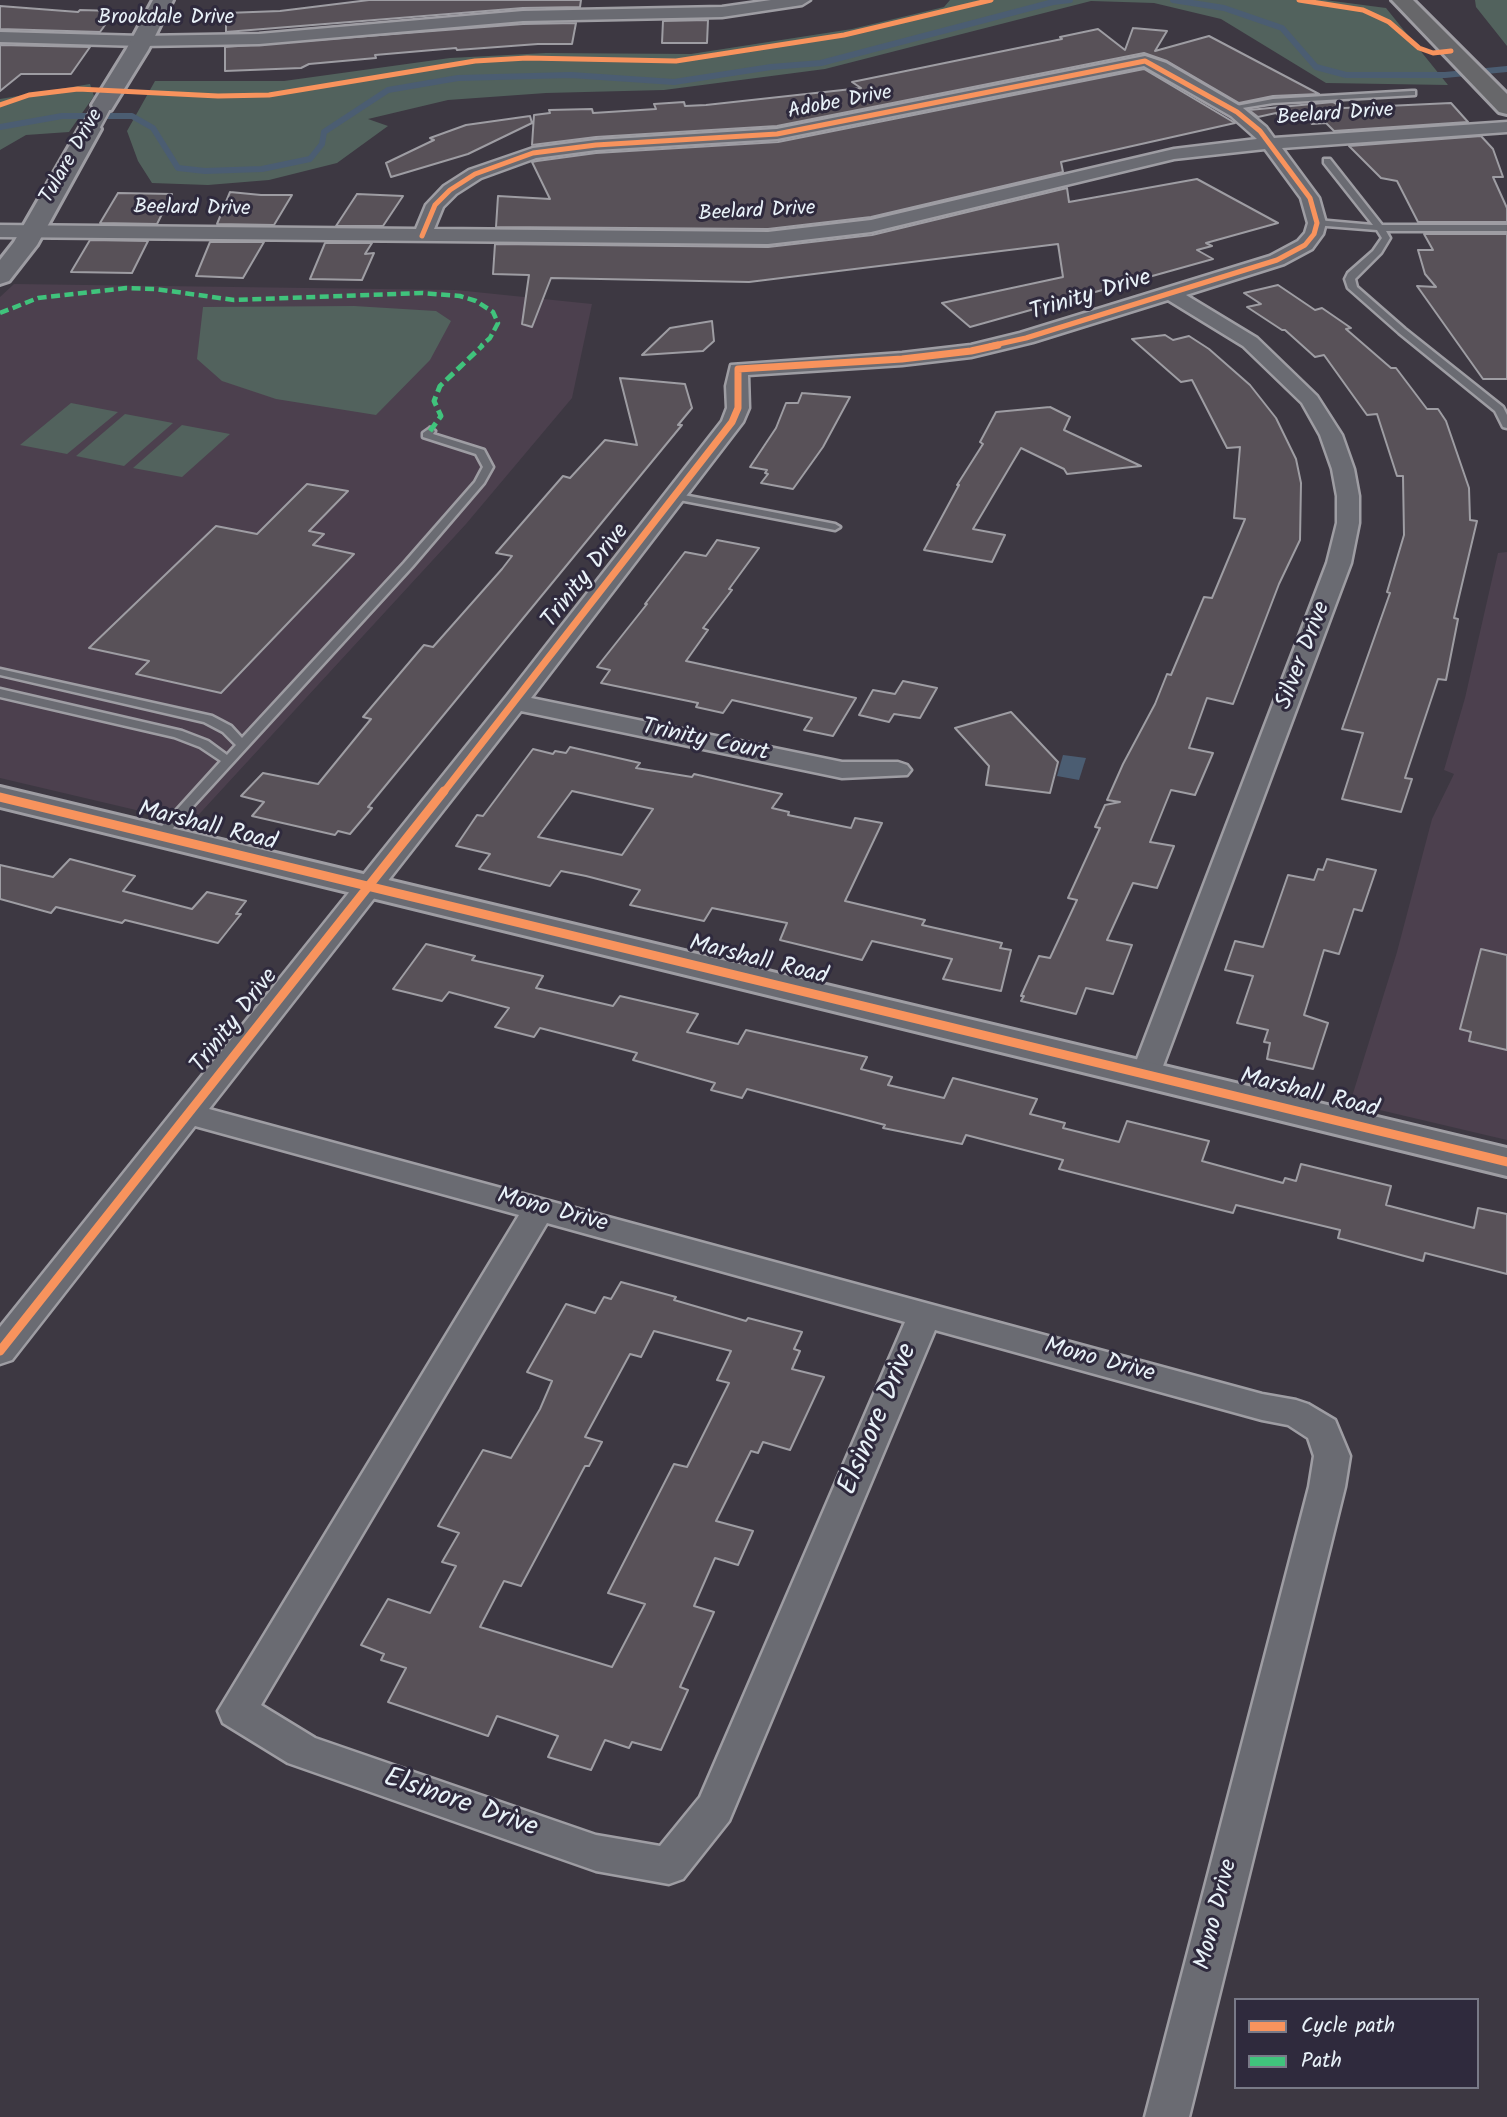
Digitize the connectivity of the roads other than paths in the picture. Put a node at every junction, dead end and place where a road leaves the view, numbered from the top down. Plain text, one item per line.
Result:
1 (163, 0) edge
2 (802, 0) edge
3 (1402, 0) edge
4 (624, 7) edge
5 (0, 37) edge
6 (141, 41) junction
7 (1412, 93) dead end
8 (103, 105) joint
9 (1507, 107) edge
10 (1230, 108) junction
11 (1507, 127) edge
12 (90, 129) joint
13 (1269, 143) junction
14 (1328, 161) dead end
15 (1317, 223) junction
16 (1379, 228) junction
17 (1507, 228) edge
18 (0, 231) edge
19 (32, 231) junction
20 (422, 236) junction
21 (0, 276) edge
22 (1170, 293) junction
23 (1507, 425) edge
24 (430, 431) dead end
25 (674, 496) junction
26 (835, 527) dead end
27 (0, 673) edge
28 (0, 693) edge
29 (515, 702) junction
30 (242, 745) junction
31 (228, 761) junction
32 (898, 770) dead end
33 (0, 797) edge
34 (159, 836) junction
35 (367, 887) junction
36 (1146, 1075) junction
37 (188, 1114) junction
38 (1507, 1162) edge
39 (540, 1209) junction
40 (925, 1314) junction
41 (0, 1351) edge
42 (1167, 2117) edge

1 - 6 street, Tulare Drive
2 - 4 street, Brookdale Drive
3 - 9 main road
4 - 6 street, Brookdale Drive
5 - 6 street, Brookdale Drive
6 - 8 street, Tulare Drive
7 - 10 lane
8 - 12 street, Tulare Drive
10 - 13 street, Adobe Drive
10 - 20 street, Adobe Drive
11 - 13 street, Beelard Drive
12 - 19 street, Tulare Drive
13 - 15 street
13 - 20 street, Beelard Drive
14 - 16 lane
15 - 16 lane
15 - 22 street, Trinity Drive
16 - 17 lane
16 - 23 lane
18 - 19 street, Beelard Drive
19 - 20 street, Beelard Drive
19 - 21 street, Tulare Drive
22 - 25 street, Trinity Drive
22 - 36 street, Silver Drive
24 - 30 lane
25 - 26 lane
25 - 29 street, Trinity Drive
27 - 30 lane
28 - 31 lane
29 - 32 street, Trinity Court
29 - 35 street, Trinity Drive
30 - 31 lane
31 - 34 lane
33 - 34 street, Marshall Road
34 - 35 street, Marshall Road
35 - 36 street, Marshall Road
35 - 37 street, Trinity Drive
36 - 38 street, Marshall Road
37 - 39 street, Mono Drive
37 - 41 street, Trinity Drive
39 - 40 street, Mono Drive
39 - 40 street, Elsinore Drive
40 - 42 street, Mono Drive

